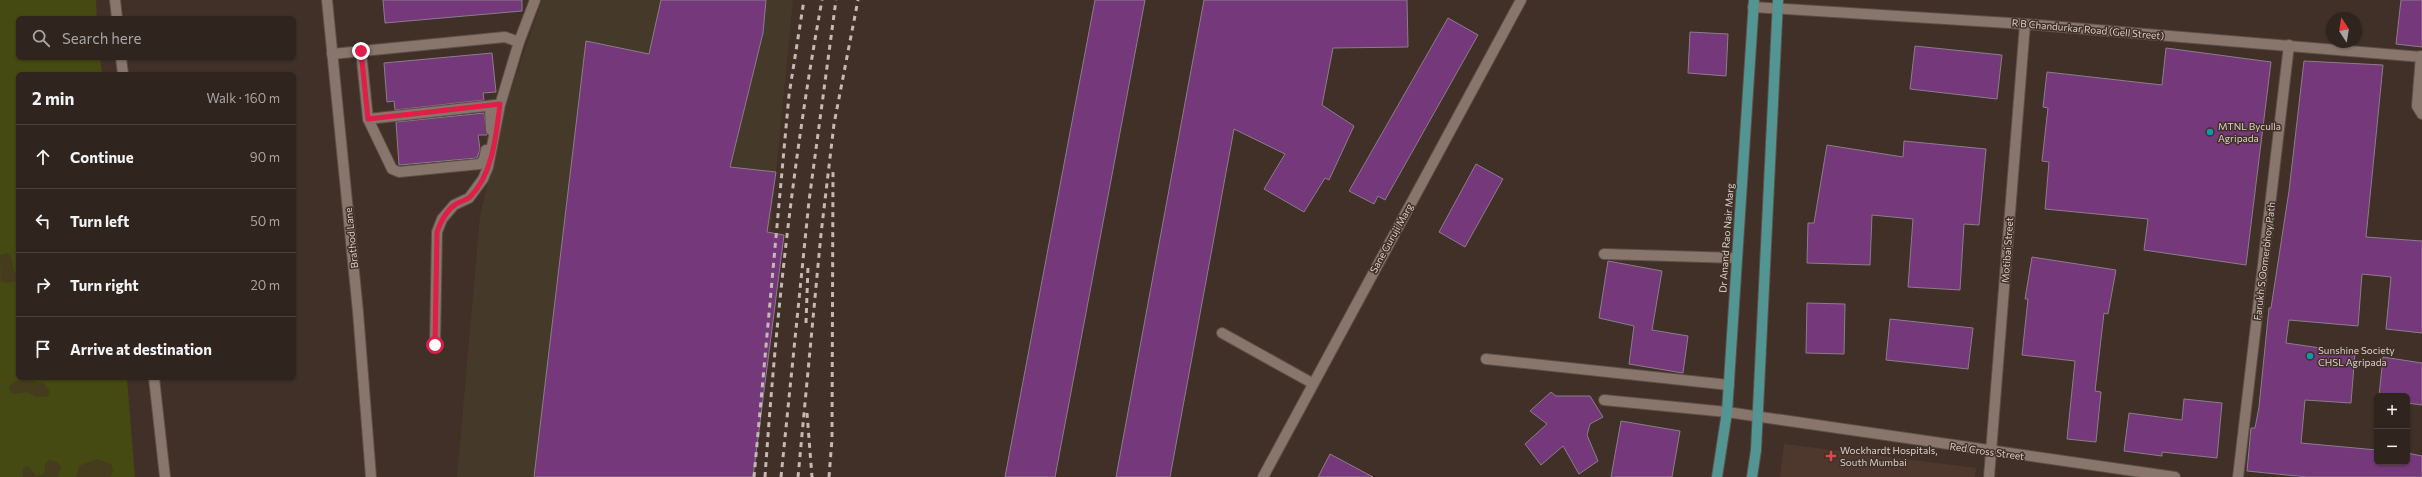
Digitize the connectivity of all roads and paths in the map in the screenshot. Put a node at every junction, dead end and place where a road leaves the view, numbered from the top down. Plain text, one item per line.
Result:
1 (115, 0) edge
2 (327, 0) edge
3 (535, 0) edge
4 (1521, 0) edge
5 (1753, 4) edge
6 (1778, 4) edge
7 (117, 16) edge
8 (2025, 24) junction
9 (519, 42) junction
10 (2289, 45) junction
11 (361, 51) junction
12 (332, 54) junction
13 (2421, 57) edge
14 (121, 60) edge
15 (123, 72) edge
16 (495, 105) junction
17 (2422, 114) edge
18 (368, 119) junction
19 (1604, 254) dead end
20 (1737, 258) junction
21 (1222, 333) dead end
22 (435, 345) dead end
23 (1486, 359) dead end
24 (154, 380) edge
25 (1312, 382) junction
26 (1729, 385) junction
27 (1604, 400) dead end
28 (1727, 412) junction
29 (1758, 417) junction
30 (1992, 452) junction
31 (165, 477) edge
32 (372, 477) edge
33 (1263, 477) edge
34 (1717, 477) edge
35 (1752, 477) edge
36 (1989, 477) edge
37 (2175, 477) edge
38 (2238, 477) edge

1 - 7 street
2 - 12 street, Brathod Lane
3 - 9 street
4 - 25 street, Sane Guruji Marg
5 - 6 street, R B Chandurkar Road (Gell Street)
5 - 20 main road, Dr Anand Rao Nair Marg
6 - 8 street, R B Chandurkar Road (Gell Street)
6 - 29 main road
8 - 10 street, R B Chandurkar Road (Gell Street)
8 - 30 street, Motibai Street
9 - 11 street
9 - 16 street
10 - 13 street, R B Chandurkar Road (Gell Street)
10 - 38 street, Farukh S Oomerbhoy Path
11 - 12 street
11 - 18 street
12 - 32 street, Brathod Lane
13 - 17 street
14 - 15 street
16 - 18 street
16 - 18 street
16 - 22 street
19 - 20 street
20 - 26 main road, Dr Anand Rao Nair Marg
21 - 25 street
23 - 26 street
24 - 31 street
25 - 33 street, Sane Guruji Marg
26 - 28 main road, Dr Anand Rao Nair Marg
27 - 28 street, Red Cross Street
28 - 29 street, Red Cross Street
28 - 34 main road, Dr Anand Rao Nair Marg
29 - 30 street, Red Cross Street
29 - 35 main road
30 - 36 street, Motibai Street
30 - 37 street, Red Cross Street

